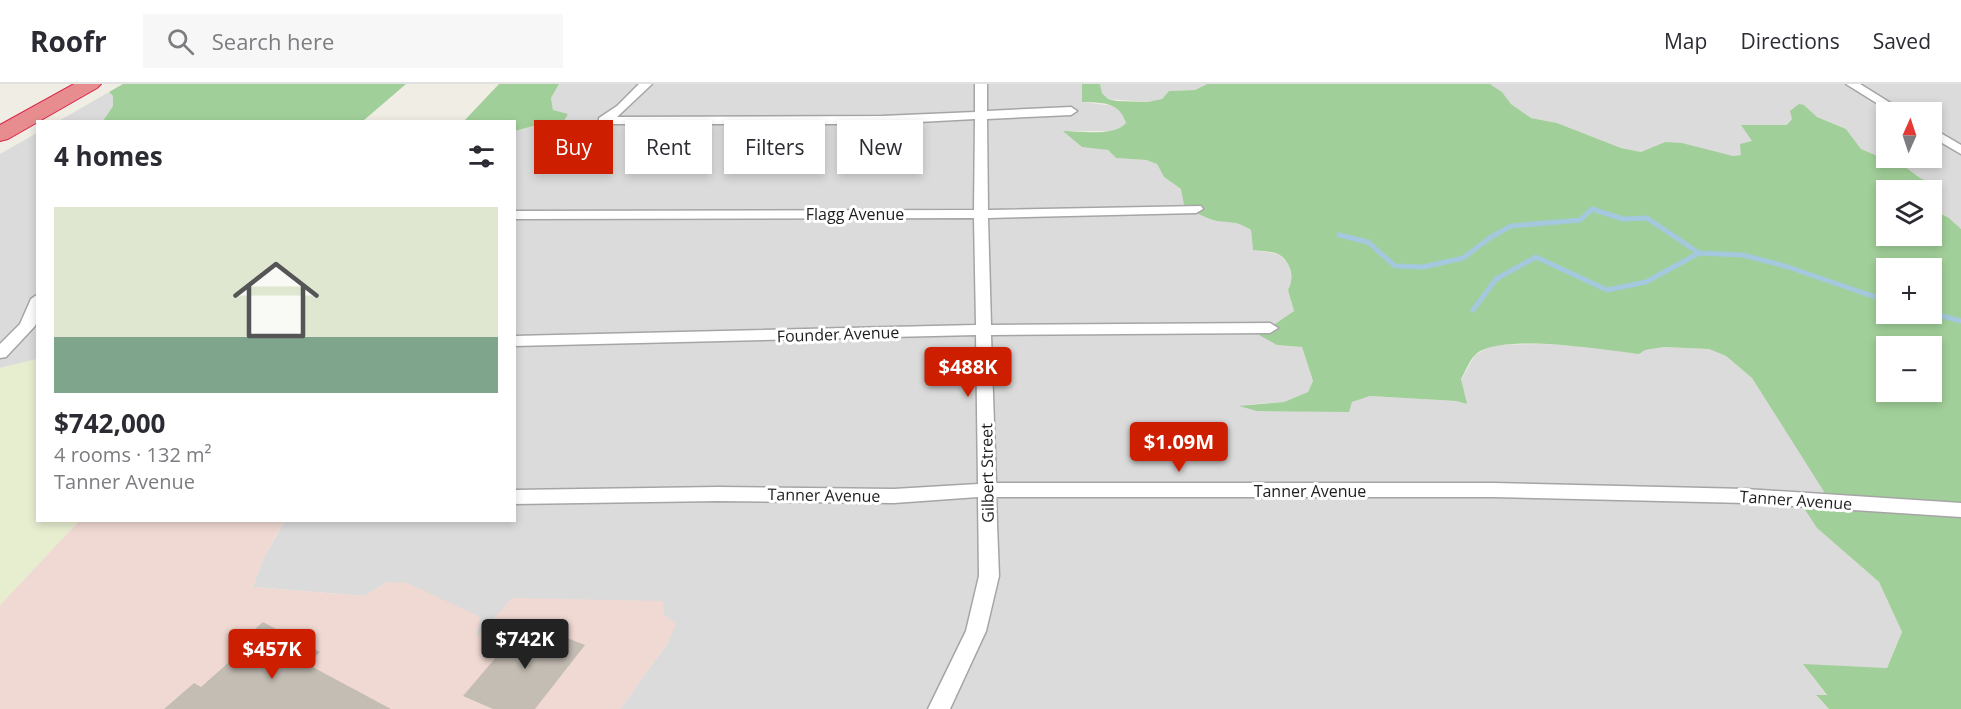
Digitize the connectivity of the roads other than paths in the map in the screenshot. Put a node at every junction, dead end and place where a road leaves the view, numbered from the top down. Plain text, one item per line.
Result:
1 (90, 84) edge
2 (646, 84) edge
3 (981, 84) edge
4 (1852, 84) edge
5 (1882, 102) edge
6 (1071, 111) dead end
7 (981, 116) junction
8 (0, 134) edge
9 (1942, 138) edge
10 (1961, 150) edge
11 (1196, 209) dead end
12 (981, 214) junction
13 (516, 215) edge
14 (36, 303) edge
15 (1270, 327) dead end
16 (983, 330) junction
17 (516, 341) edge
18 (0, 353) edge
19 (988, 490) junction
20 (516, 497) edge
21 (1961, 510) edge
22 (939, 709) edge

1 - 8 highway
2 - 7 street
3 - 7 street, Gilbert Street
4 - 5 street
6 - 7 street
7 - 12 street, Gilbert Street
9 - 10 street
11 - 12 street, Flagg Avenue
12 - 13 street, Flagg Avenue
12 - 16 street, Gilbert Street
14 - 18 street
15 - 16 street, Founder Avenue
16 - 17 street, Founder Avenue
16 - 19 street, Gilbert Street
19 - 20 street, Tanner Avenue
19 - 21 street, Tanner Avenue
19 - 22 street, Gilbert Street

